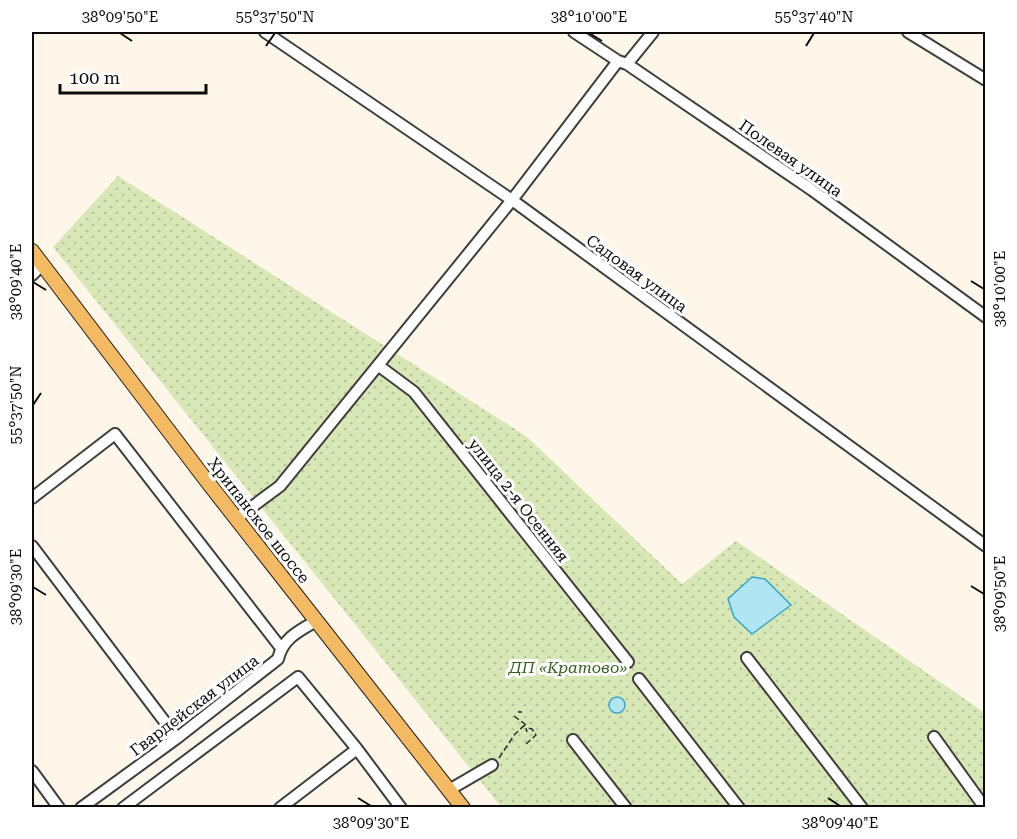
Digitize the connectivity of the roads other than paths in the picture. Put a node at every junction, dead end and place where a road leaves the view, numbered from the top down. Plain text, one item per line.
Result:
1 (265, 32) edge
2 (574, 32) edge
3 (653, 32) edge
4 (908, 32) edge
5 (622, 63) junction
6 (986, 80) edge
7 (512, 200) junction
8 (32, 251) edge
9 (42, 265) junction
10 (32, 275) edge
11 (986, 317) edge
12 (379, 366) junction
13 (32, 498) edge
14 (237, 518) junction
15 (32, 546) edge
16 (986, 546) edge
17 (316, 621) junction
18 (281, 648) junction
19 (747, 658) dead end
20 (628, 662) dead end
21 (639, 679) dead end
22 (934, 737) dead end
23 (177, 738) junction
24 (573, 740) dead end
25 (357, 749) junction
26 (492, 765) road end
27 (32, 771) edge
28 (449, 790) junction
29 (620, 805) edge
30 (59, 807) edge
31 (81, 807) edge
32 (123, 807) edge
33 (280, 807) edge
34 (401, 807) edge
35 (463, 807) edge
36 (739, 807) edge
37 (862, 807) edge
38 (985, 807) edge

1 - 7 street, Садовая улица
2 - 5 street, Полевая улица
3 - 5 street
4 - 6 street
5 - 7 street
5 - 11 street, Полевая улица
7 - 12 street
7 - 16 street, Садовая улица
8 - 9 main road, Хрипанское шоссе
9 - 10 street
9 - 14 main road, Хрипанское шоссе
12 - 14 street
12 - 20 street, улица 2-я Осенняя
13 - 18 street
14 - 17 main road, Хрипанское шоссе
15 - 23 street
17 - 18 street, Гвардейская улица
17 - 28 main road, Хрипанское шоссе
18 - 23 street, Гвардейская улица
19 - 37 street
21 - 36 street
22 - 38 street
23 - 31 street, Гвардейская улица
24 - 29 street
25 - 32 street
25 - 33 street
25 - 34 street
26 - 28 street
27 - 30 street
28 - 35 main road, Хрипанское шоссе

